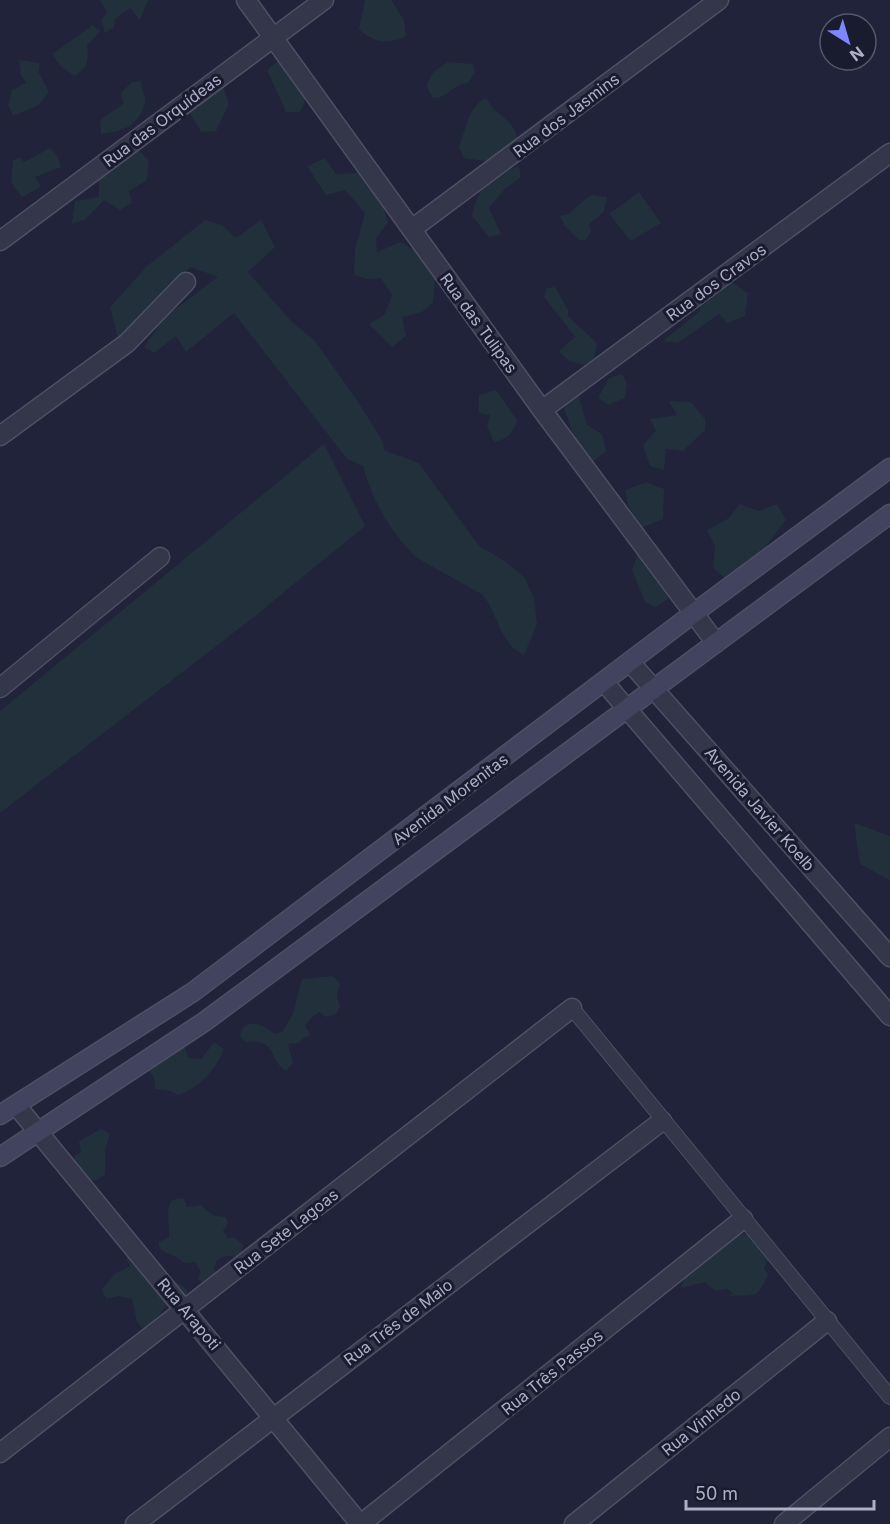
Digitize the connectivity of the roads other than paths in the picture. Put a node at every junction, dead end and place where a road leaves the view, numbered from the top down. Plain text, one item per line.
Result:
1 (246, 0) edge
2 (324, 0) edge
3 (719, 0) edge
4 (274, 38) junction
5 (890, 153) edge
6 (412, 229) junction
7 (0, 241) edge
8 (186, 282) dead end
9 (542, 410) junction
10 (0, 436) edge
11 (890, 468) edge
12 (890, 514) edge
13 (160, 557) dead end
14 (693, 613) junction
15 (716, 643) junction
16 (630, 662) junction
17 (604, 682) junction
18 (0, 688) edge
19 (654, 690) junction
20 (627, 710) junction
21 (890, 957) edge
22 (572, 1008) joint
23 (890, 1016) edge
24 (16, 1105) junction
25 (0, 1115) edge
26 (662, 1121) junction
27 (37, 1132) junction
28 (0, 1157) edge
29 (743, 1219) junction
30 (185, 1310) junction
31 (827, 1321) junction
32 (890, 1396) edge
33 (273, 1416) junction
34 (890, 1437) edge
35 (0, 1453) edge
36 (135, 1524) edge
37 (360, 1524) edge
38 (574, 1524) edge
39 (784, 1524) edge

1 - 4 street, Rua das Tulipas
2 - 4 street, Rua das Orquídeas
3 - 6 street, Rua dos Jasmins
4 - 6 street, Rua das Tulipas
4 - 7 street, Rua das Orquídeas
5 - 9 street, Rua dos Cravos
6 - 9 street, Rua das Tulipas
8 - 10 street
9 - 14 street, Rua das Tulipas
11 - 14 main road, Avenida Morenitas
12 - 15 main road, Avenida Morenitas
13 - 18 street
14 - 15 street, Rua das Tulipas
14 - 16 main road, Avenida Morenitas
15 - 19 main road, Avenida Morenitas
16 - 17 main road, Avenida Morenitas
16 - 19 street, Avenida Javier Koelb
17 - 20 street
17 - 24 main road, Avenida Morenitas
19 - 20 main road, Avenida Morenitas
19 - 21 street, Avenida Javier Koelb
20 - 23 street
20 - 27 main road, Avenida Morenitas
22 - 26 lane
22 - 30 street, Rua Sete Lagoas
24 - 25 main road, Avenida Morenitas
24 - 27 street, Rua Arapoti
26 - 29 lane
26 - 33 street, Rua Três de Maio
27 - 28 main road, Avenida Morenitas
27 - 30 street, Rua Arapoti
29 - 31 lane
29 - 37 street, Rua Três Passos
30 - 33 street, Rua Arapoti
30 - 35 street, Rua Sete Lagoas
31 - 32 lane
31 - 38 street, Rua Vinhedo
33 - 36 street, Rua Três de Maio
33 - 37 street, Rua Arapoti
34 - 39 street

